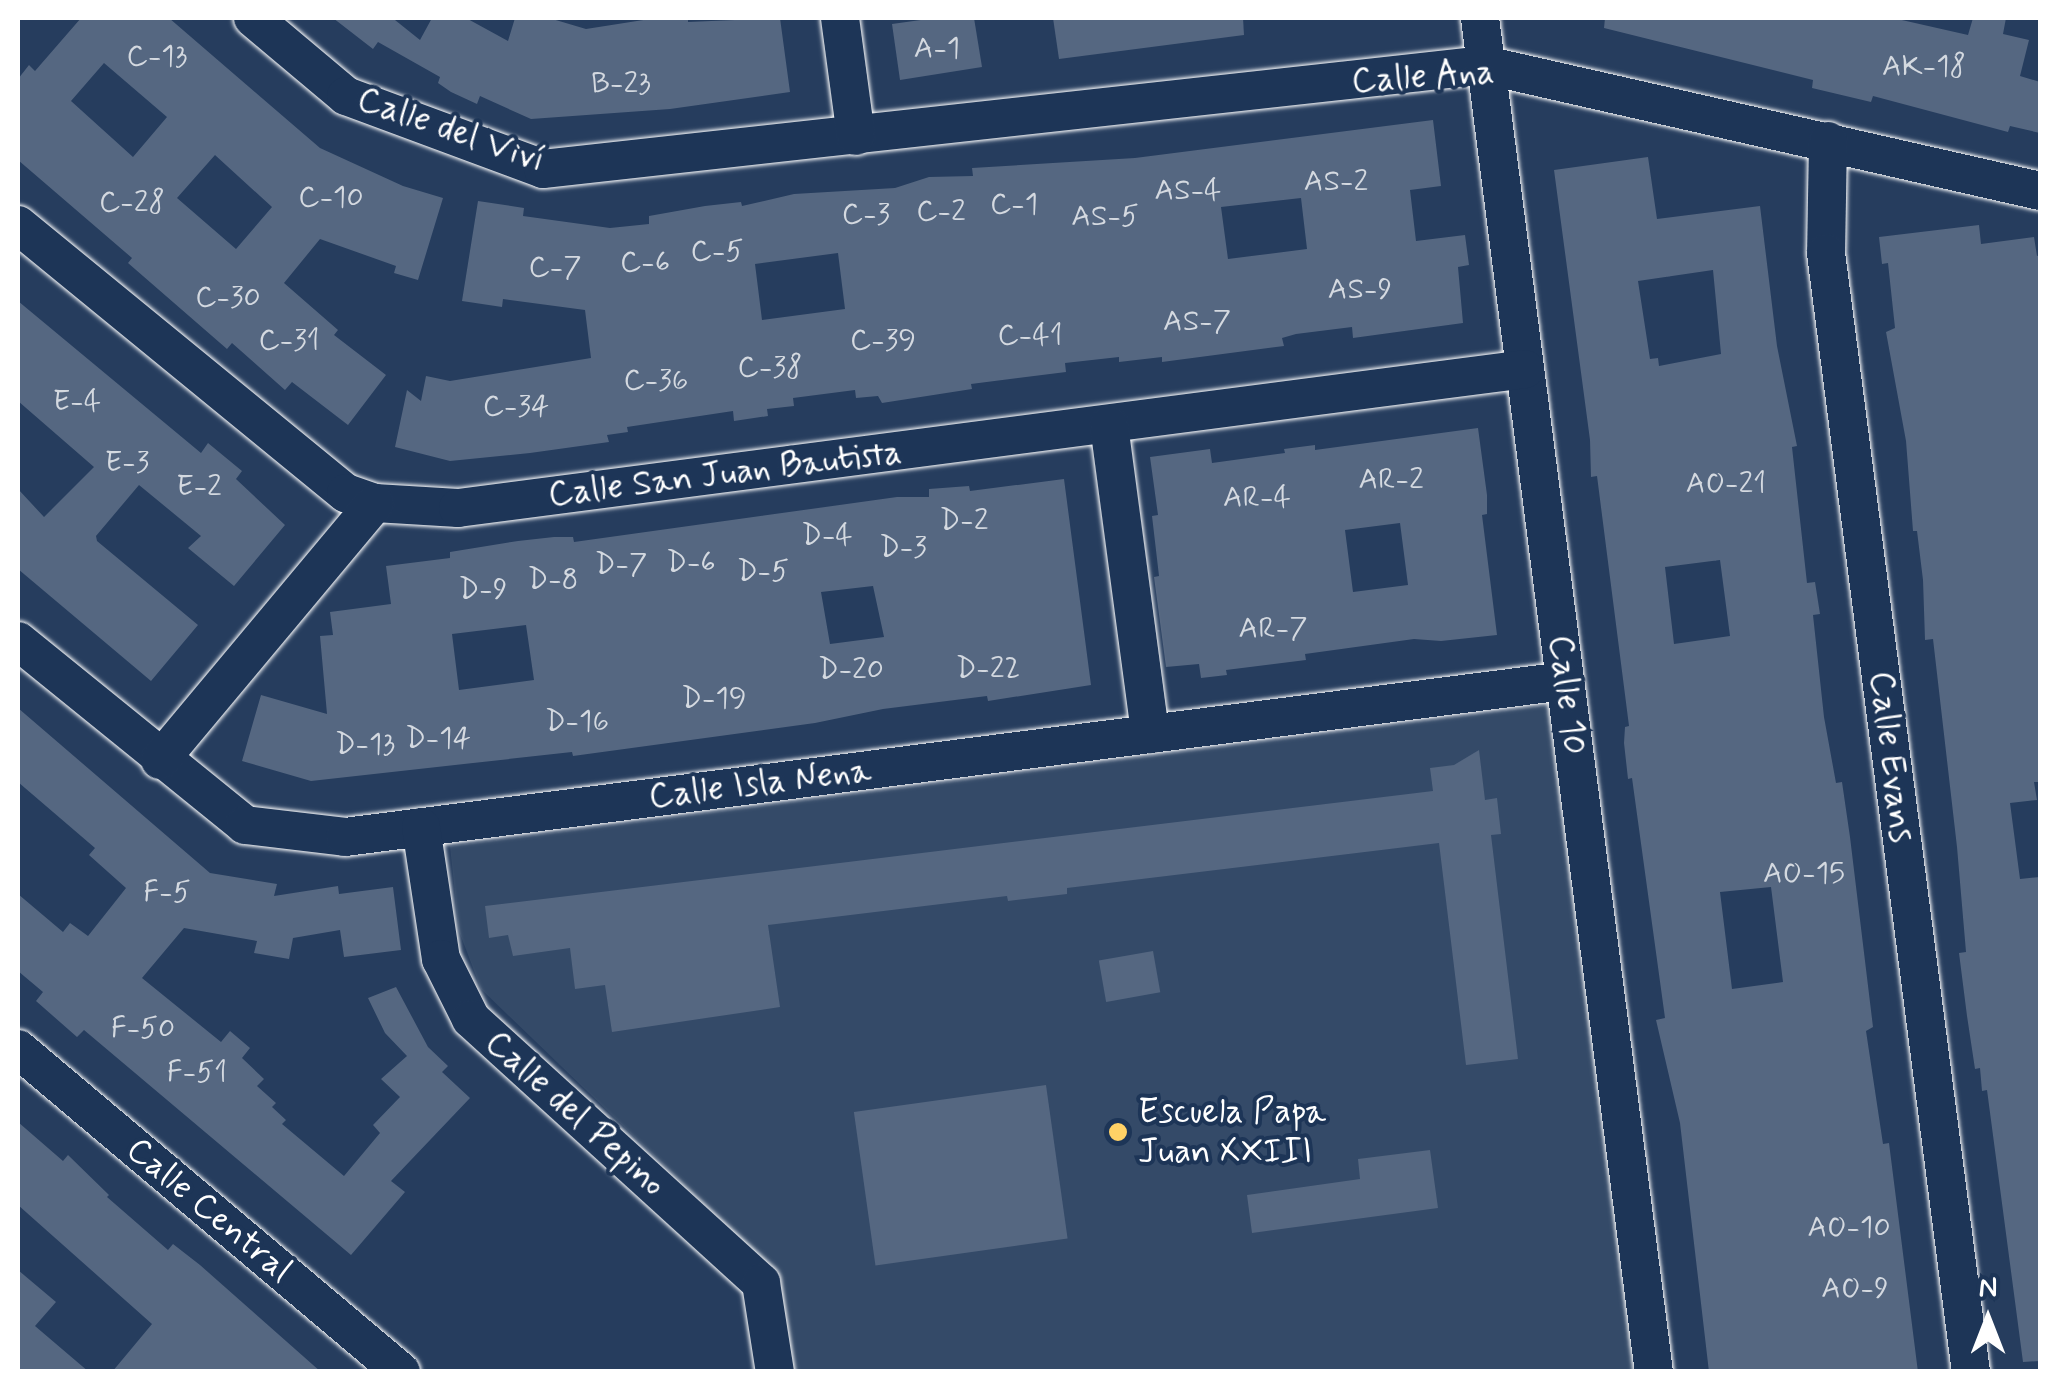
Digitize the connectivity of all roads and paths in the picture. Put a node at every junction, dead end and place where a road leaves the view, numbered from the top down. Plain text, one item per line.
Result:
1 (252, 18) edge
2 (840, 18) edge
3 (1480, 18) edge
4 (1485, 65) junction
5 (856, 136) junction
6 (1828, 141) junction
7 (2040, 191) edge
8 (18, 224) edge
9 (1525, 369) junction
10 (1109, 425) junction
11 (375, 503) junction
12 (18, 640) edge
13 (1565, 681) junction
14 (1150, 734) junction
15 (160, 760) junction
16 (421, 827) junction
17 (18, 1049) edge
18 (401, 1372) edge
19 (775, 1372) edge
20 (1654, 1372) edge
21 (1971, 1372) edge

1 - 5 street, Calle del Viví
2 - 5 street
3 - 4 street, Calle 10
4 - 5 street, Calle Ana
4 - 6 street, Calle Ana
4 - 9 street, Calle 10
6 - 7 street, Calle Ana
6 - 21 street, Calle Evans
8 - 11 street, Calle San Juan Bautista
9 - 10 street, Calle San Juan Bautista
9 - 13 street, Calle 10
10 - 11 street, Calle San Juan Bautista
10 - 14 street
11 - 15 street
12 - 15 street, Calle Isla Nena
13 - 14 street, Calle Isla Nena
13 - 20 street, Calle 10
14 - 16 street, Calle Isla Nena
15 - 16 street, Calle Isla Nena
16 - 19 street, Calle del Pepino
17 - 18 street, Calle Central

